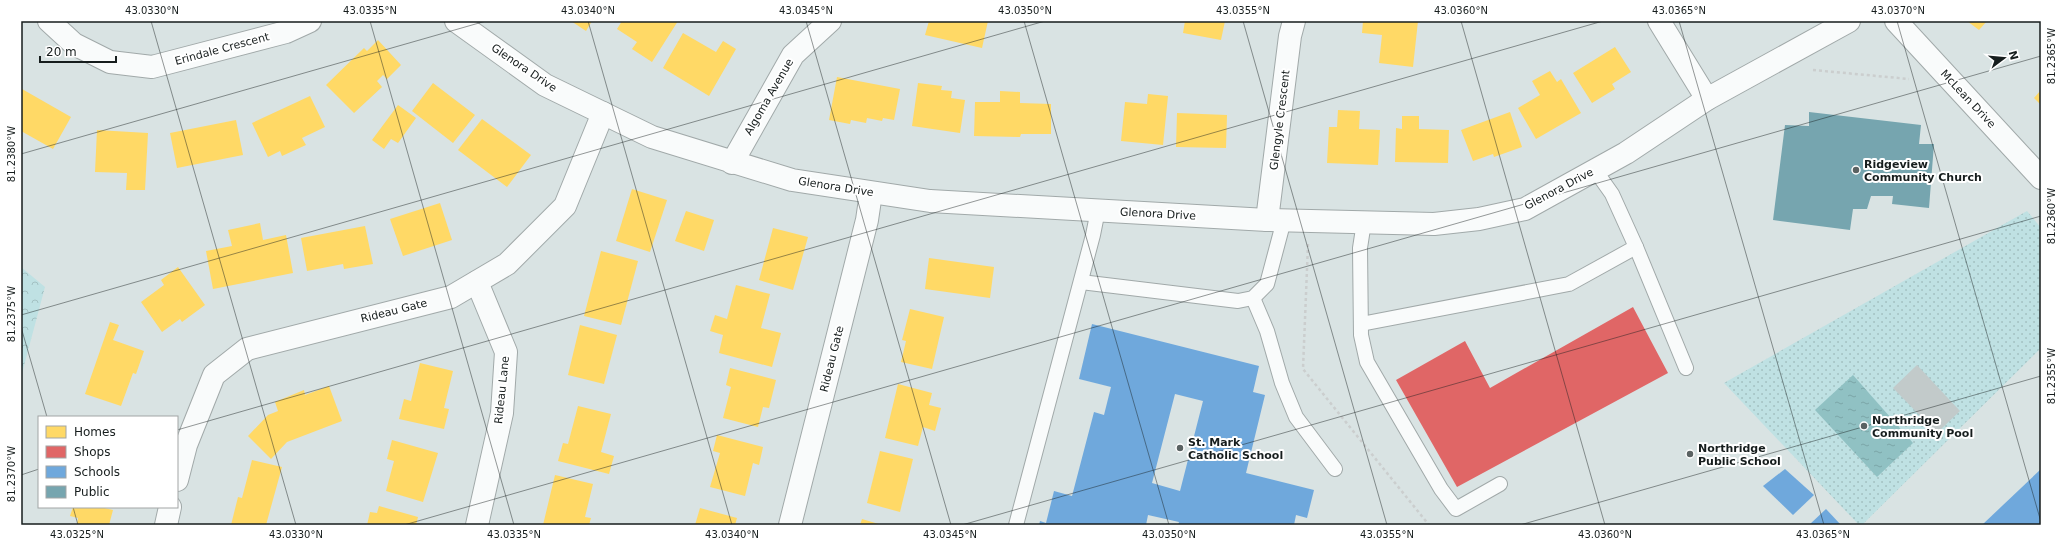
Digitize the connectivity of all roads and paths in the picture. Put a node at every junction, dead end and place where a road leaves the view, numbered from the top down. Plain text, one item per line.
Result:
1 (49, 21) edge
2 (310, 21) edge
3 (456, 21) edge
4 (830, 21) edge
5 (1294, 21) edge
6 (1659, 21) edge
7 (1849, 21) edge
8 (1896, 21) edge
9 (1813, 70) dead end
10 (1909, 78) dead end
11 (1707, 99) junction
12 (603, 113) junction
13 (732, 163) junction
14 (1595, 170) junction
15 (2041, 178) edge
16 (871, 193) junction
17 (1098, 210) junction
18 (1275, 220) junction
19 (1364, 222) junction
20 (1308, 244) dead end
21 (1636, 247) junction
22 (477, 282) junction
23 (1081, 282) junction
24 (1252, 298) junction
25 (1361, 324) junction
26 (1686, 368) dead end
27 (1335, 469) dead end
28 (178, 476) edge
29 (1500, 484) dead end
30 (170, 508) edge
31 (166, 525) edge
32 (477, 525) edge
33 (790, 525) edge
34 (1016, 525) edge
35 (1429, 525) edge

1 - 2 street, Erindale Crescent
3 - 12 street, Glenora Drive
4 - 13 street, Algoma Avenue
5 - 18 street, Glengyle Crescent
6 - 11 street
7 - 11 street, Glenora Drive
8 - 15 street, McLean Drive
9 - 10 path
11 - 14 street, Glenora Drive
12 - 13 street, Glenora Drive
12 - 22 street, Rideau Gate
13 - 16 street, Glenora Drive
14 - 19 street, Glenora Drive
14 - 21 lane
16 - 17 street, Glenora Drive
16 - 33 street, Rideau Gate
17 - 18 street, Glenora Drive
17 - 23 lane
18 - 19 street, Glenora Drive
18 - 24 lane
19 - 25 lane
20 - 35 path
21 - 25 lane
21 - 26 lane
22 - 28 street, Rideau Gate
22 - 32 street, Rideau Lane
23 - 24 lane
23 - 34 lane
24 - 27 lane
25 - 29 lane
30 - 31 street

